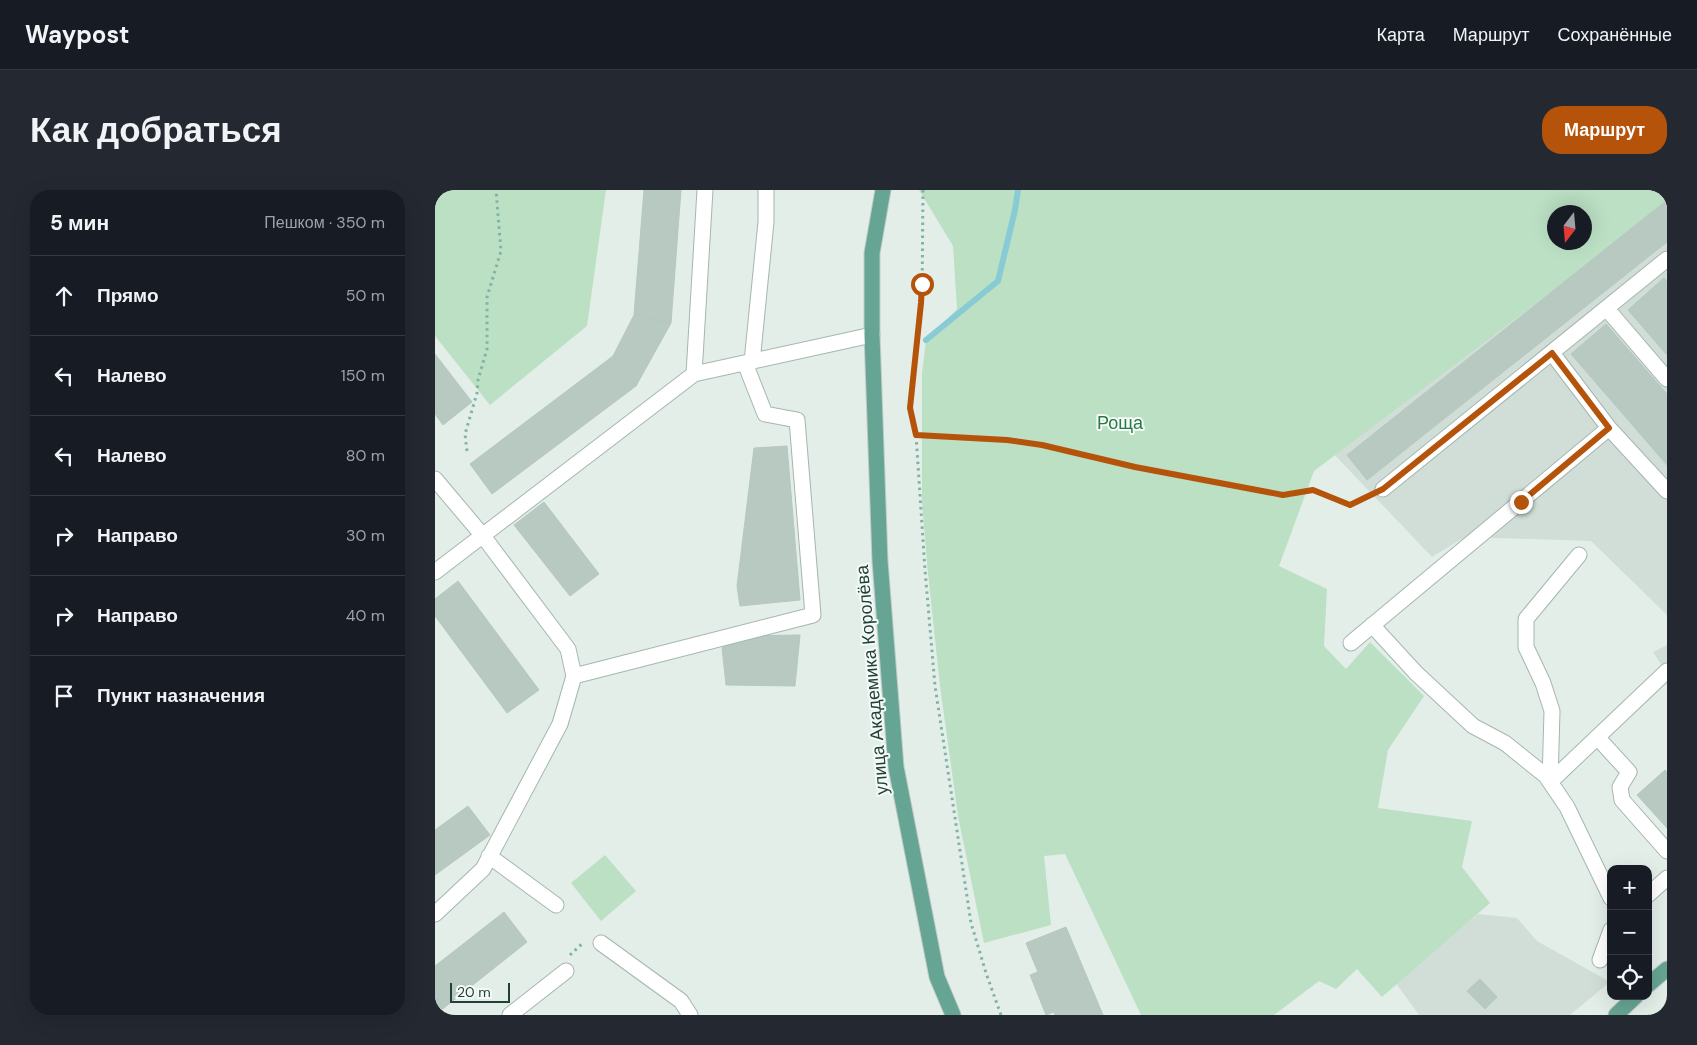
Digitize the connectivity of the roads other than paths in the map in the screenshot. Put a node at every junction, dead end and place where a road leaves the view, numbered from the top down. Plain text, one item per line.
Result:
1 (705, 190) edge
2 (766, 190) edge
3 (883, 190) edge
4 (1667, 259) edge
5 (1607, 309) junction
6 (872, 335) junction
7 (1552, 353) junction
8 (749, 362) junction
9 (694, 374) junction
10 (1667, 380) edge
11 (1609, 428) junction
12 (435, 479) edge
13 (1383, 489) road end
14 (1667, 491) edge
15 (483, 536) junction
16 (1579, 555) dead end
17 (435, 572) edge
18 (1372, 626) junction
19 (1351, 643) dead end
20 (1667, 670) edge
21 (574, 676) junction
22 (1597, 737) junction
23 (1550, 782) junction
24 (1667, 851) edge
25 (489, 856) junction
26 (1667, 878) edge
27 (1607, 890) edge
28 (1652, 891) edge
29 (556, 905) dead end
30 (435, 914) edge
31 (1607, 941) edge
32 (601, 943) dead end
33 (1600, 960) dead end
34 (1667, 969) edge
35 (567, 971) dead end
36 (1652, 982) edge
37 (1631, 1000) edge
38 (510, 1015) edge
39 (690, 1015) edge
40 (953, 1015) edge
41 (1616, 1015) edge

1 - 9 street
2 - 8 street
3 - 6 main road, улица Академика Королёва
4 - 5 street
5 - 7 street
5 - 10 street
6 - 8 street
6 - 40 main road, улица Академика Королёва
7 - 11 street
7 - 13 street
8 - 9 street
8 - 21 street
9 - 15 street
11 - 14 street
11 - 18 street
12 - 15 street
15 - 17 street
15 - 21 street
16 - 23 street
18 - 19 street
18 - 23 street
20 - 22 street
21 - 25 street
22 - 23 street
22 - 24 street
23 - 27 street
25 - 29 street
25 - 30 street
26 - 28 street
31 - 33 street
32 - 39 street
34 - 36 main road
35 - 38 street
37 - 41 main road

